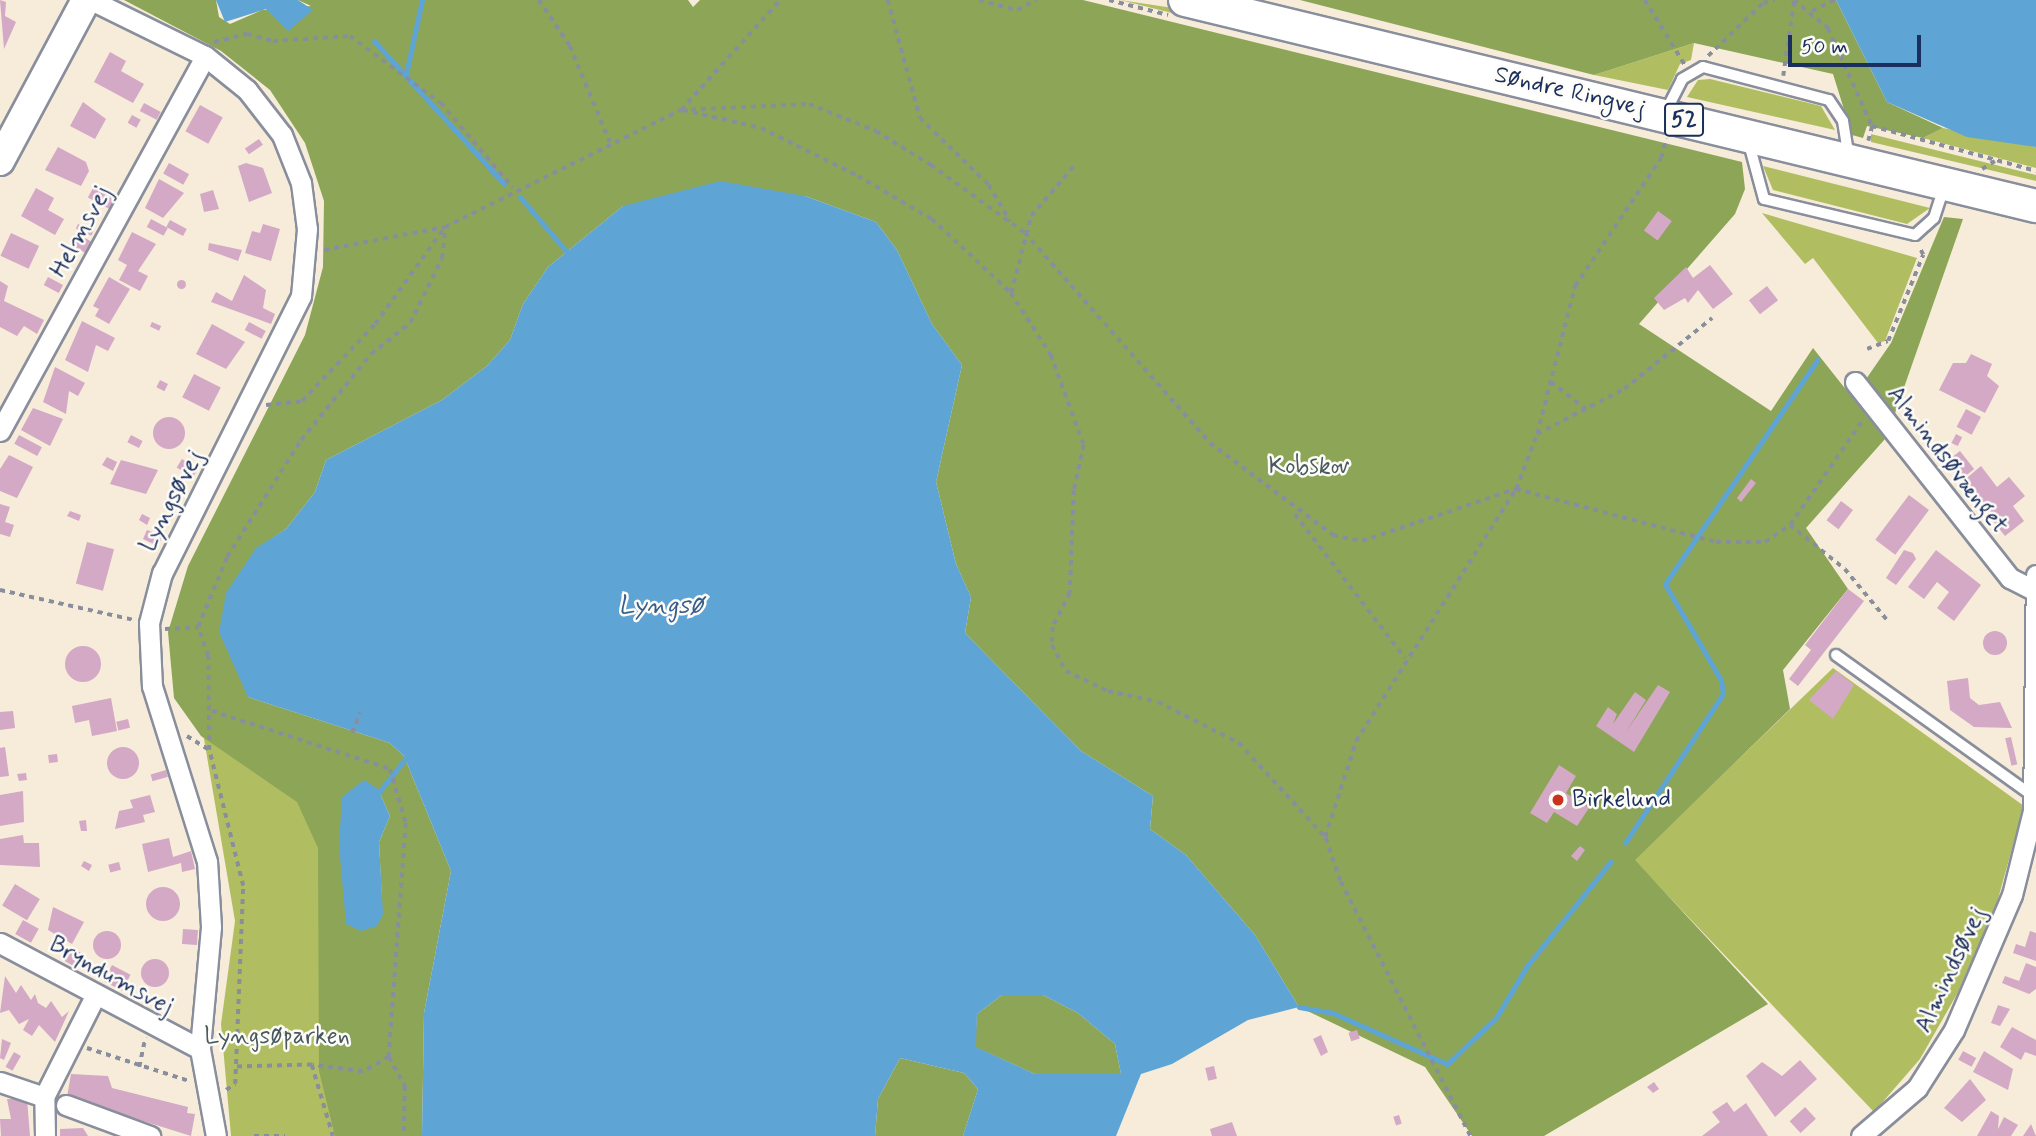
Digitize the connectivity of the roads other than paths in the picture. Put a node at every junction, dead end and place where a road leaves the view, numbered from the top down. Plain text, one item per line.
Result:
1 (89, 0) edge
2 (1185, 0) edge
3 (205, 56) junction
4 (1669, 116) junction
5 (1747, 136) junction
6 (1857, 153) junction
7 (0, 161) edge
8 (1945, 184) junction
9 (2036, 206) edge
10 (1855, 382) dead end
11 (0, 431) edge
12 (2035, 583) edge
13 (1836, 655) dead end
14 (2034, 806) edge
15 (0, 943) edge
16 (96, 994) junction
17 (200, 1049) junction
18 (0, 1082) edge
19 (44, 1097) junction
20 (66, 1105) dead end
21 (1872, 1134) edge
22 (45, 1136) edge
23 (150, 1136) edge
24 (216, 1136) edge

1 - 3 street, Lyngsøvej
1 - 7 street
2 - 4 main road, Søndre Ringvej / 52
3 - 11 street, Helmsvej
3 - 17 street, Lyngsøvej
4 - 5 main road, Søndre Ringvej / 52
4 - 6 lane
5 - 6 main road, Søndre Ringvej / 52
5 - 8 lane
6 - 8 main road, Søndre Ringvej / 52
8 - 9 main road, Søndre Ringvej / 52
10 - 12 street, Almindsøvænget
12 - 14 street, Almindsøvej
13 - 14 lane
14 - 21 street, Almindsøvej
15 - 16 street, Bryndumsvej
16 - 17 street, Bryndumsvej
16 - 19 street
17 - 24 street, Lyngsøvej
18 - 19 street
19 - 22 street
20 - 23 street

